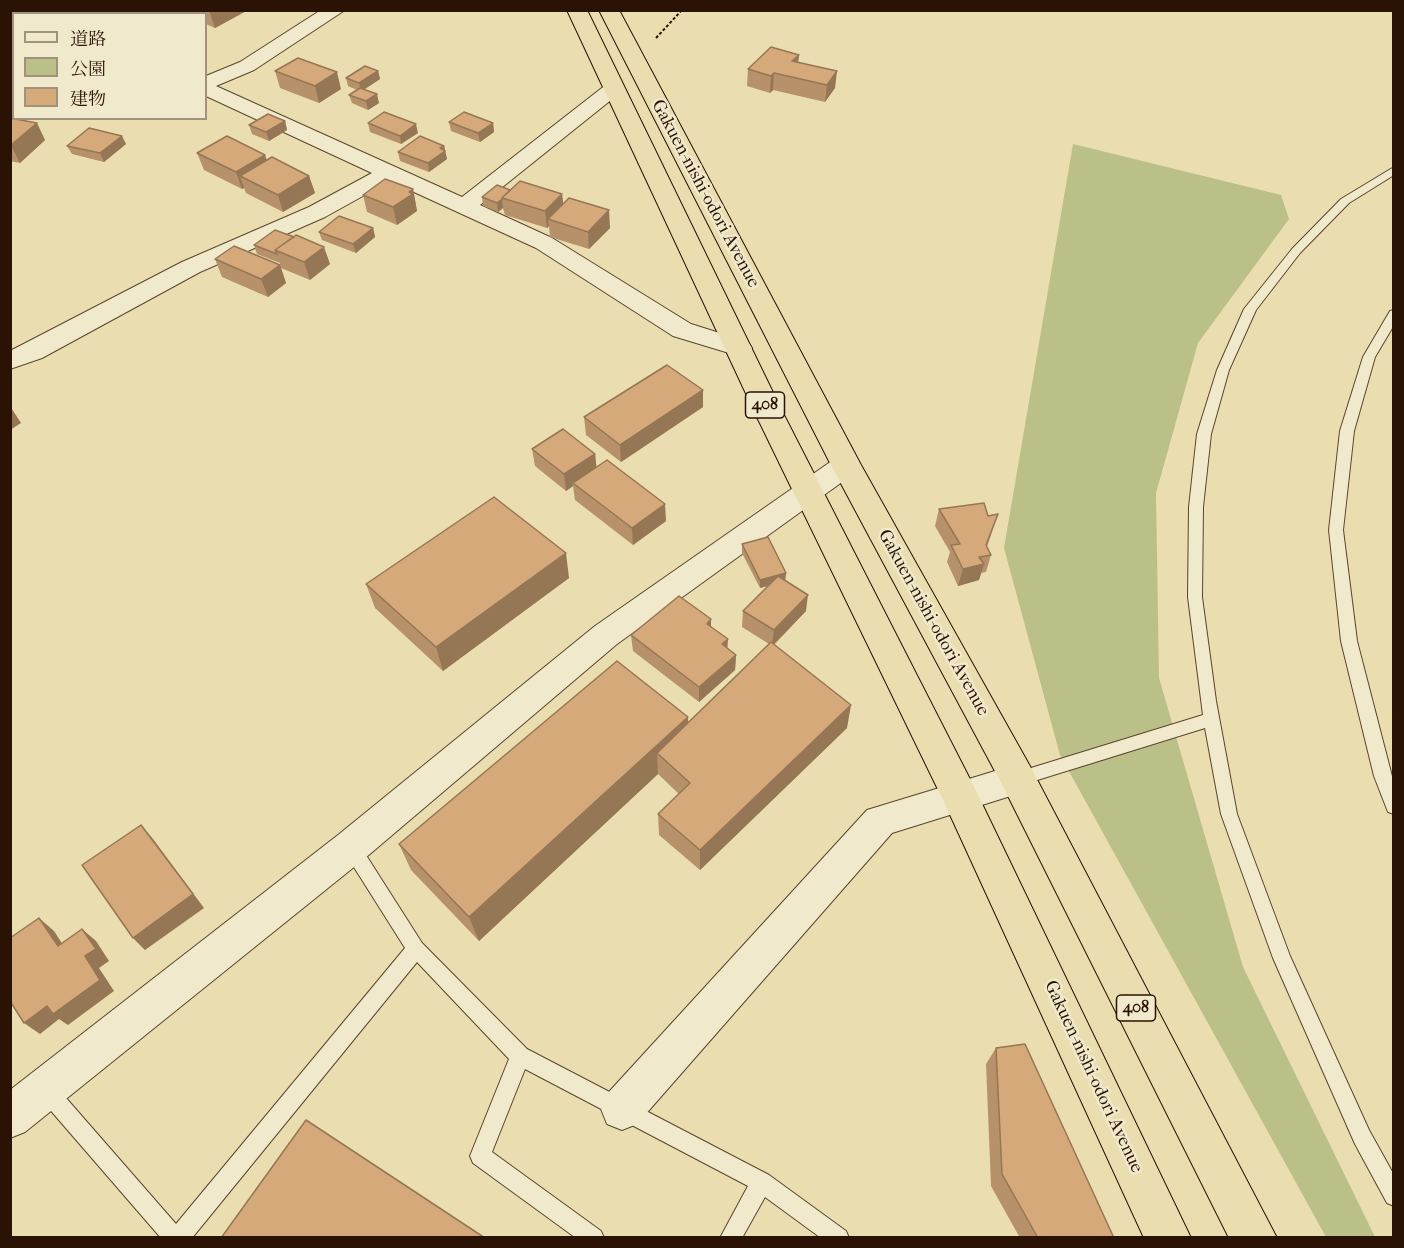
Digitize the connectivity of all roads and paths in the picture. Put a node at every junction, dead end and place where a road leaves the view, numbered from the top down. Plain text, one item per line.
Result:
1 (336, 10) edge
2 (577, 10) edge
3 (609, 10) edge
4 (682, 10) edge
5 (628, 47) junction
6 (207, 83) edge
7 (614, 87) junction
8 (207, 89) edge
9 (1394, 170) edge
10 (390, 172) junction
11 (464, 207) junction
12 (1394, 314) edge
13 (739, 348) junction
14 (10, 361) edge
15 (846, 465) junction
16 (808, 492) junction
17 (1211, 719) junction
18 (1018, 779) junction
19 (960, 796) junction
20 (1394, 807) edge
21 (351, 847) junction
22 (416, 949) junction
23 (520, 1056) junction
24 (46, 1090) junction
25 (622, 1109) junction
26 (10, 1117) edge
27 (762, 1182) junction
28 (1394, 1196) edge
29 (177, 1238) edge
30 (594, 1238) edge
31 (730, 1238) edge
32 (839, 1238) edge
33 (1168, 1238) edge
34 (1254, 1238) edge

1 - 6 street
2 - 7 highway, Gakuen-nishi-odori Avenue / 408
3 - 5 highway, Gakuen-nishi-odori Avenue / 408
4 - 5 path
5 - 15 highway, Gakuen-nishi-odori Avenue / 408
7 - 11 street
7 - 13 highway, Gakuen-nishi-odori Avenue / 408
8 - 10 street
9 - 17 lane
10 - 11 street
10 - 14 street
11 - 13 street
12 - 20 lane
13 - 16 highway, Gakuen-nishi-odori Avenue / 408
15 - 16 street
15 - 18 highway, Gakuen-nishi-odori Avenue / 408
16 - 19 highway, Gakuen-nishi-odori Avenue / 408
16 - 21 street
17 - 18 lane
17 - 28 lane
18 - 19 street
18 - 34 highway, Gakuen-nishi-odori Avenue / 408
19 - 25 street
19 - 33 highway, Gakuen-nishi-odori Avenue / 408
21 - 22 lane
21 - 24 street
22 - 23 lane
22 - 29 lane
23 - 25 lane
23 - 30 lane
24 - 26 street
24 - 29 lane
25 - 27 lane
27 - 31 lane
27 - 32 lane

